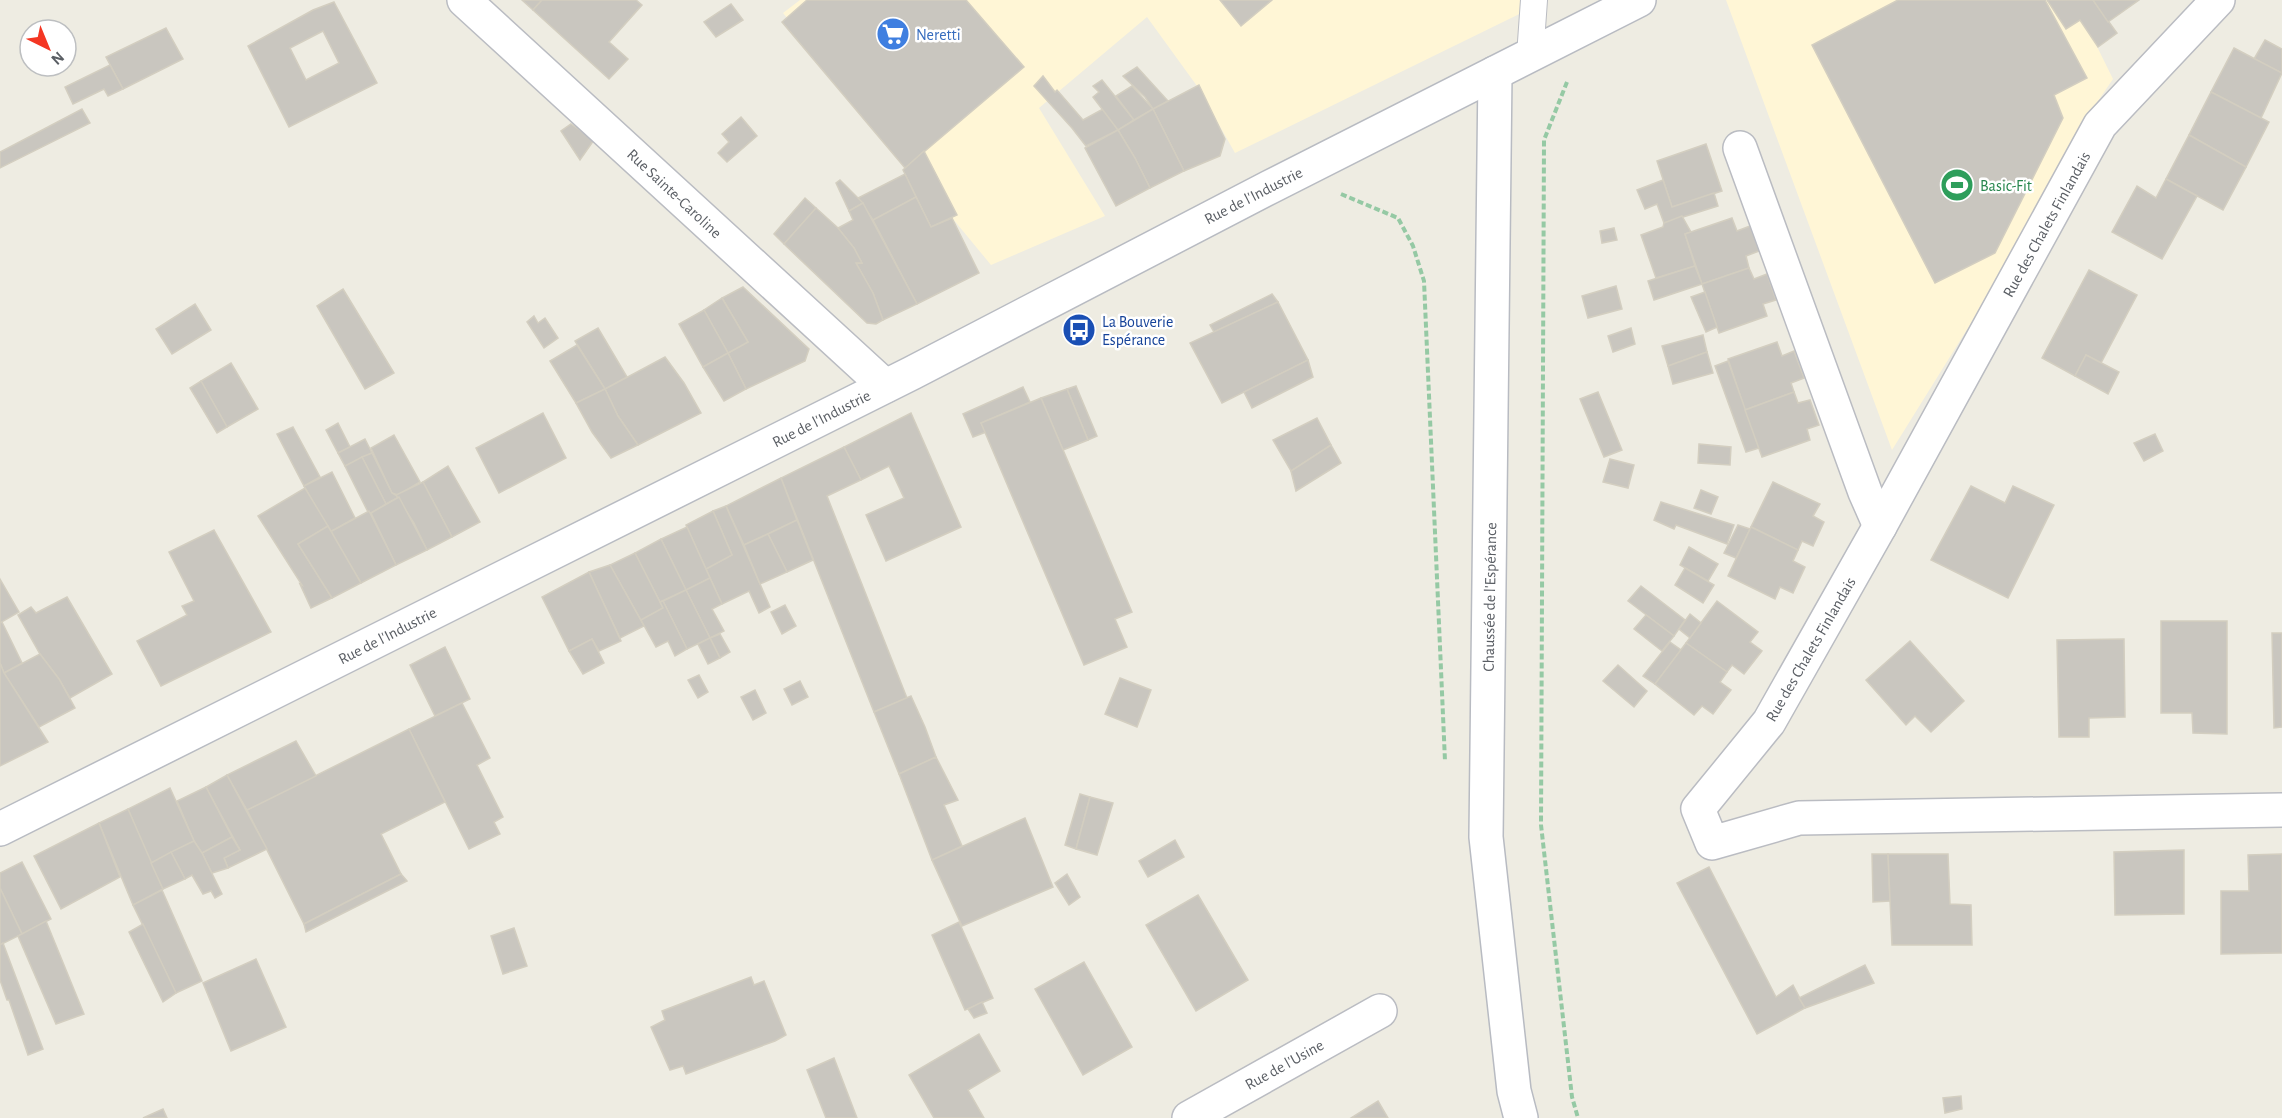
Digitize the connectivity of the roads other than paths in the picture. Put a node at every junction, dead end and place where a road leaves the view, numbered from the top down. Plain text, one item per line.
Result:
1 (464, 0) edge
2 (1534, 0) edge
3 (1639, 0) edge
4 (2217, 0) edge
5 (1530, 56) junction
6 (1494, 73) junction
7 (1740, 148) dead end
8 (885, 386) junction
9 (1880, 526) junction
10 (2282, 810) edge
11 (0, 829) edge
12 (1380, 1011) dead end
13 (1188, 1118) edge
14 (1521, 1118) edge

1 - 8 main road, Rue Sainte-Caroline
2 - 5 lane
3 - 5 main road, Rue de l'Industrie
4 - 9 main road, Rue des Chalets Finlandais
5 - 6 main road, Rue de l'Industrie
6 - 8 main road, Rue de l'Industrie
6 - 14 main road, Chaussée de l'Espérance
7 - 9 main road
8 - 11 main road, Rue de l'Industrie
9 - 10 main road, Rue des Chalets Finlandais
12 - 13 main road, Rue de l'Usine

